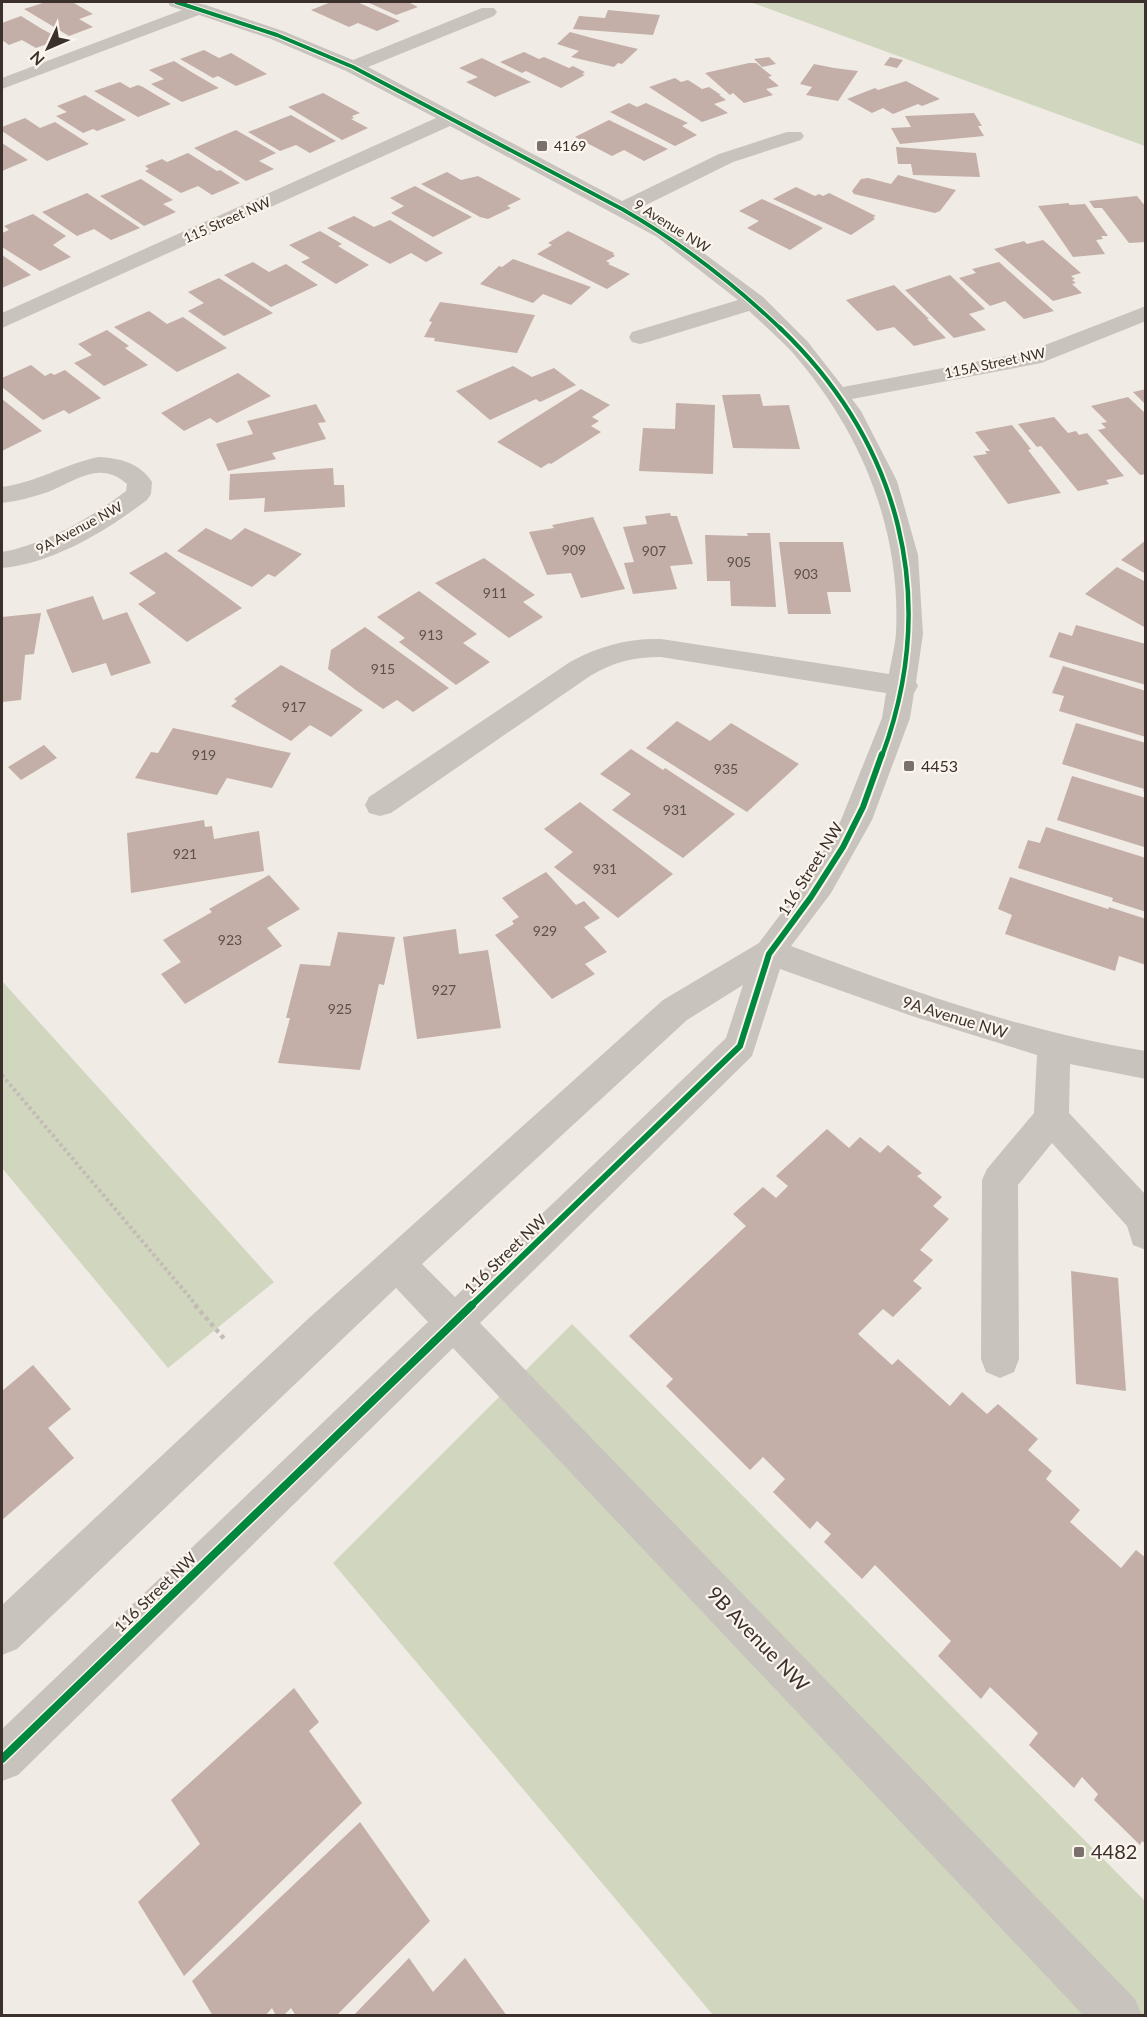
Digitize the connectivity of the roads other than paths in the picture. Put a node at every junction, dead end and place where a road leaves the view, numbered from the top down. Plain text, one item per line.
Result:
1 (176, 2) edge
2 (200, 9) junction
3 (488, 12) dead end
4 (353, 68) junction
5 (2, 84) edge
6 (452, 118) junction
7 (794, 136) dead end
8 (622, 208) junction
9 (755, 302) junction
10 (1146, 313) edge
11 (2, 321) edge
12 (640, 338) dead end
13 (839, 395) junction
14 (2, 495) edge
15 (2, 560) edge
16 (904, 687) junction
17 (381, 805) dead end
18 (770, 952) junction
19 (1054, 1046) junction
20 (1146, 1065) edge
21 (1051, 1118) junction
22 (1146, 1233) edge
23 (397, 1263) junction
24 (454, 1321) junction
25 (1000, 1359) dead end
26 (2, 1634) edge
27 (2, 1759) edge
28 (1118, 2016) edge

1 - 2 street, 9 Avenue NW
2 - 4 street, 9 Avenue NW
2 - 5 street
3 - 4 street
4 - 6 street, 9 Avenue NW
6 - 8 street, 9 Avenue NW
6 - 11 street, 115 Street NW
7 - 8 street, 9 Avenue NW
8 - 9 street, 9 Avenue NW
9 - 12 street
9 - 13 street, 9 Avenue NW
10 - 13 street, 115A Street NW
13 - 16 street, 9 Avenue NW
14 - 15 street, 9A Avenue NW
16 - 17 street
16 - 18 street, 116 Street NW
18 - 19 street, 9A Avenue NW
18 - 23 street, 116 Street NW
18 - 24 street, 116 Street NW
19 - 20 street, 9A Avenue NW
19 - 21 street
21 - 22 street
21 - 25 street
23 - 24 street, 9B Avenue NW
23 - 26 street, 116 Street NW
24 - 27 street, 116 Street NW
24 - 28 street, 9B Avenue NW

